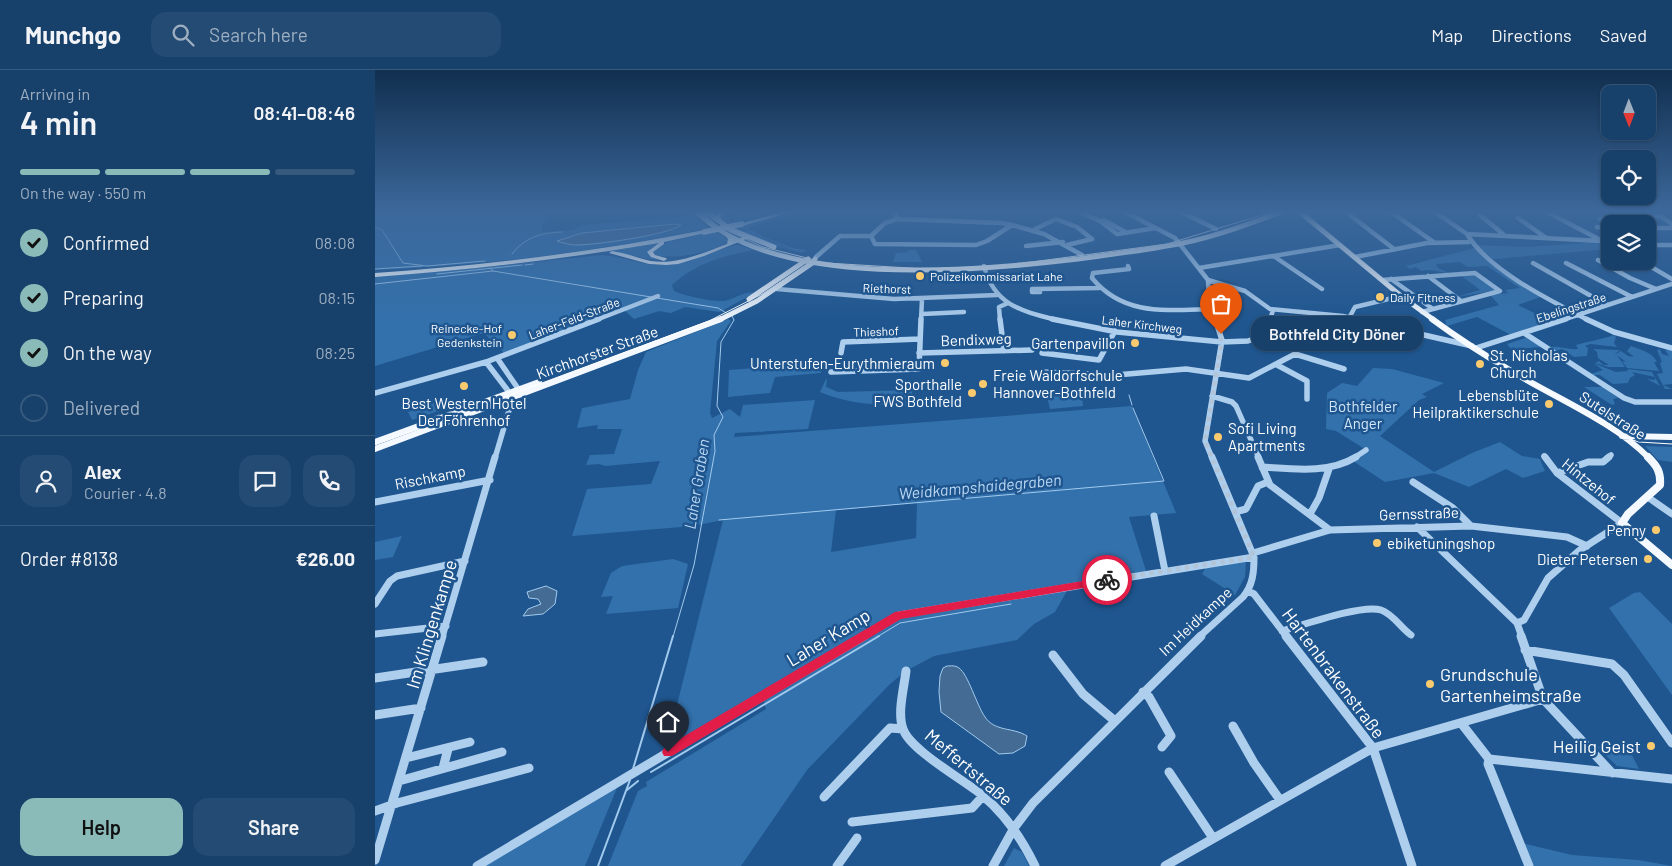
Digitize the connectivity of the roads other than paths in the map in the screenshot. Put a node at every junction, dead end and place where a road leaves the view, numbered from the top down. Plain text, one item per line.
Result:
1 (603, 249) edge
2 (612, 249) edge
3 (651, 249) edge
4 (710, 249) edge
5 (714, 249) edge
6 (769, 249) edge
7 (778, 249) edge
8 (823, 249) edge
9 (1073, 249) edge
10 (1131, 249) edge
11 (1144, 249) edge
12 (1184, 249) edge
13 (1318, 249) edge
14 (1345, 249) edge
15 (1394, 249) edge
16 (1478, 249) edge
17 (577, 255) junction
18 (785, 255) junction
19 (1082, 255) junction
20 (1275, 257) junction
21 (1355, 257) junction
22 (814, 259) junction
23 (531, 260) junction
24 (806, 260) junction
25 (1598, 260) dead end
26 (519, 262) joint
27 (1533, 263) dead end
28 (1566, 263) dead end
29 (1128, 266) dead end
30 (985, 268) junction
31 (1199, 268) junction
32 (794, 269) junction
33 (1656, 270) edge
34 (375, 274) edge
35 (1428, 276) junction
36 (1391, 279) junction
37 (1208, 280) junction
38 (1382, 280) junction
39 (1672, 280) edge
40 (1672, 284) edge
41 (769, 287) junction
42 (1099, 288) junction
43 (777, 289) junction
44 (1039, 289) dead end
45 (1322, 289) dead end
46 (1656, 289) junction
47 (997, 295) junction
48 (1401, 296) junction
49 (655, 297) dead end
50 (1632, 297) junction
51 (922, 299) junction
52 (1461, 301) junction
53 (1008, 303) junction
54 (1607, 306) junction
55 (1213, 309) junction
56 (1433, 309) junction
57 (1273, 310) junction
58 (965, 312) dead end
59 (1422, 312) junction
60 (727, 314) junction
61 (922, 314) junction
62 (1316, 315) junction
63 (1578, 315) junction
64 (1349, 318) junction
65 (1115, 331) junction
66 (1523, 333) junction
67 (1267, 335) junction
68 (920, 339) junction
69 (1222, 342) junction
70 (1474, 347) junction
71 (1672, 348) edge
72 (1004, 350) junction
73 (1032, 350) dead end
74 (841, 353) dead end
75 (919, 353) junction
76 (1042, 353) dead end
77 (497, 358) junction
78 (486, 362) junction
79 (1277, 365) junction
80 (1344, 369) dead end
81 (831, 372) dead end
82 (1042, 372) dead end
83 (1216, 374) junction
84 (519, 390) junction
85 (375, 393) edge
86 (511, 395) junction
87 (1212, 396) junction
88 (1307, 399) dead end
89 (1672, 402) edge
90 (1621, 436) junction
91 (1672, 438) edge
92 (375, 442) edge
93 (375, 449) edge
94 (1366, 450) dead end
95 (1611, 455) dead end
96 (1544, 456) dead end
97 (1262, 467) junction
98 (1329, 469) junction
99 (1557, 473) junction
100 (490, 480) junction
101 (1268, 482) junction
102 (1413, 482) dead end
103 (1649, 498) junction
104 (375, 502) edge
105 (1235, 512) junction
106 (1311, 514) junction
107 (1672, 514) edge
108 (1154, 516) dead end
109 (1621, 523) junction
110 (1471, 526) junction
111 (1417, 527) junction
112 (1330, 530) junction
113 (1587, 546) junction
114 (1253, 555) junction
115 (465, 561) junction
116 (1672, 565) edge
117 (1165, 572) junction
118 (1248, 591) junction
119 (375, 604) edge
120 (1517, 623) junction
121 (446, 626) junction
122 (1282, 631) junction
123 (375, 634) edge
124 (1411, 634) dead end
125 (1525, 650) junction
126 (1053, 655) dead end
127 (483, 662) dead end
128 (433, 669) junction
129 (905, 671) dead end
130 (375, 678) edge
131 (1143, 692) junction
132 (1543, 700) junction
133 (421, 708) junction
134 (375, 715) edge
135 (1115, 720) junction
136 (1461, 723) junction
137 (1233, 726) dead end
138 (903, 730) junction
139 (470, 742) dead end
140 (1672, 743) edge
141 (1162, 747) dead end
142 (1373, 748) junction
143 (448, 749) junction
144 (501, 752) dead end
145 (406, 758) junction
146 (1489, 759) junction
147 (443, 768) junction
148 (529, 768) dead end
149 (1169, 772) dead end
150 (1611, 773) junction
151 (1672, 779) edge
152 (399, 781) junction
153 (824, 796) dead end
154 (983, 796) junction
155 (1280, 800) junction
156 (391, 806) junction
157 (375, 812) edge
158 (852, 822) dead end
159 (1014, 828) junction
160 (857, 838) dead end
161 (1213, 838) junction
162 (375, 860) edge
163 (477, 866) edge
164 (837, 866) edge
165 (993, 866) edge
166 (1035, 866) edge
167 (1167, 866) edge
168 (1412, 866) edge
169 (1529, 866) edge

1 - 23 highway
2 - 17 highway
3 - 4 highway
5 - 17 highway
6 - 18 main road
7 - 22 main road
8 - 22 street
9 - 19 street
10 - 19 main road
11 - 30 main road
12 - 31 street, Im Heidkampe
13 - 20 street
14 - 21 main road, Sutelstraße
15 - 21 street
16 - 63 street
17 - 23 highway
18 - 24 main road
18 - 32 main road
19 - 30 main road
20 - 31 street
20 - 45 street
21 - 38 main road, Sutelstraße
22 - 24 main road
22 - 30 main road
22 - 43 main road, Kirchhorster Straße
23 - 26 highway
24 - 32 main road, Kirchhorster Straße
25 - 46 street
26 - 34 highway
27 - 54 street
28 - 50 street
29 - 42 street
30 - 47 street, Laher Kirchweg
31 - 37 street, Im Heidkampe
32 - 41 main road, Kirchhorster Straße
33 - 39 street
35 - 36 street
35 - 52 street
35 - 52 street
36 - 38 street
36 - 56 street
37 - 55 street, Im Heidkampe
37 - 57 street
38 - 48 main road, Sutelstraße
40 - 46 street, Ebelingstraße
41 - 43 main road
41 - 60 main road, Kirchhorster Straße
42 - 44 street
42 - 55 street
43 - 51 street, Riethorst
43 - 60 main road, Kirchhorster Straße
46 - 50 street, Ebelingstraße
47 - 51 street, Riethorst
47 - 53 street, Laher Kirchweg
48 - 59 main road, Sutelstraße
48 - 64 street
49 - 77 street, Laher-Feld-Straße
50 - 54 street, Ebelingstraße
51 - 61 street
52 - 56 street
53 - 65 street, Laher Kirchweg
53 - 72 street
54 - 63 street, Ebelingstraße
55 - 69 street, Im Heidkampe
56 - 59 street
57 - 62 street
57 - 67 street
58 - 61 street
59 - 70 main road, Sutelstraße
60 - 84 main road, Kirchhorster Straße
60 - 86 main road, Kirchhorster Straße
61 - 68 street
62 - 64 street
62 - 67 street, Laher Kirchweg
63 - 66 street, Ebelingstraße
63 - 71 street
64 - 70 street
65 - 69 street, Laher Kirchweg
65 - 76 street
66 - 70 street, Ebelingstraße
66 - 89 street
67 - 69 street, Laher Kirchweg
68 - 74 street, Thieshof
68 - 75 street
69 - 83 street, Im Heidkampe
70 - 90 main road, Sutelstraße
72 - 73 street, Bendixweg
72 - 75 street, Bendixweg
75 - 81 street
77 - 78 street, Laher-Feld-Straße
77 - 84 street
78 - 85 street, Laher-Feld-Straße
78 - 86 street
79 - 80 street
79 - 83 street
79 - 88 street
82 - 83 street
83 - 87 street, Im Heidkampe
84 - 86 main road, Kirchhorster Straße
86 - 92 main road, Kirchhorster Straße
86 - 93 main road, Kirchhorster Straße
86 - 100 street, Im Klingenkampe
87 - 97 street
87 - 105 street, Im Heidkampe
90 - 91 main road
90 - 103 main road, Sutelstraße
94 - 98 street
95 - 99 street
96 - 99 street, Hintzehof
97 - 98 street
97 - 101 street
98 - 106 street
99 - 109 street, Hintzehof
100 - 104 street, Rischkamp
100 - 115 street, Im Klingenkampe
101 - 105 street
101 - 106 street
102 - 110 street
103 - 107 street
103 - 109 main road, Sutelstraße
105 - 114 street, Im Heidkampe
106 - 112 street
108 - 117 street
109 - 113 street, Sutelstraße
109 - 116 main road
110 - 111 street, Gernsstraße
110 - 113 street, Gernsstraße
111 - 112 street, Gernsstraße
111 - 120 street
112 - 114 street, Gernsstraße
113 - 120 street, Sutelstraße
114 - 117 street, Laher Kamp
114 - 118 street, Im Heidkampe
115 - 119 street
115 - 121 street, Im Klingenkampe
117 - 163 street, Laher Kamp
118 - 122 street, Hartenbrakenstraße
118 - 131 street, Im Heidkampe
120 - 125 street
121 - 123 street
121 - 128 street, Im Klingenkampe
122 - 124 street
122 - 142 street, Hartenbrakenstraße
125 - 132 street
125 - 140 street
126 - 135 street
127 - 128 street
128 - 130 street
128 - 133 street, Im Klingenkampe
129 - 138 street, Meffertstraße
131 - 135 street, Im Heidkampe
131 - 141 street
132 - 136 street
132 - 150 street
133 - 134 street
133 - 145 street, Im Klingenkampe
135 - 159 street, Im Heidkampe
136 - 142 street
136 - 146 street
137 - 155 street
138 - 153 street
138 - 154 street, Meffertstraße
139 - 143 street
142 - 155 street
142 - 168 street, Hartenbrakenstraße
143 - 145 street
143 - 147 street
144 - 147 street
145 - 152 street, Im Klingenkampe
146 - 150 street
146 - 169 street
147 - 152 street
148 - 156 street
149 - 161 street
150 - 151 street
152 - 156 street, Im Klingenkampe
154 - 158 street
154 - 159 street, Meffertstraße
155 - 161 street
156 - 157 street
156 - 162 street, Im Klingenkampe
159 - 165 street, Im Heidkampe
159 - 166 street, Meffertstraße
160 - 164 street
161 - 167 street

